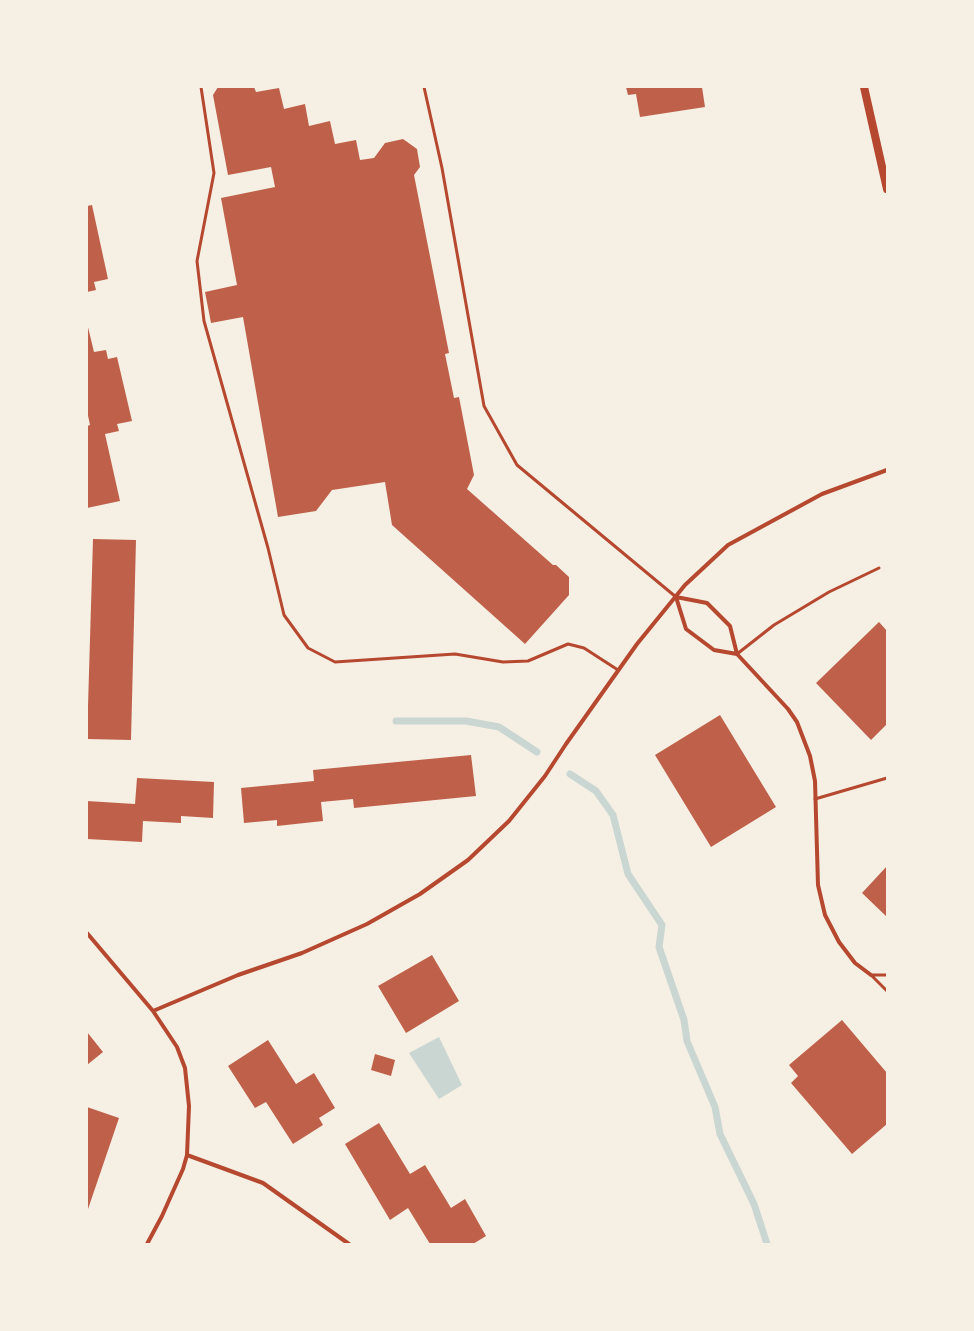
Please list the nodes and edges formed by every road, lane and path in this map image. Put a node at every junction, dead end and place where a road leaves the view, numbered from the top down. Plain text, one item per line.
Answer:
1 (201, 87) edge
2 (424, 87) edge
3 (864, 87) edge
4 (887, 189) edge
5 (887, 470) edge
6 (879, 568) dead end
7 (676, 597) junction
8 (737, 654) junction
9 (618, 670) junction
10 (887, 778) edge
11 (815, 800) junction
12 (87, 933) edge
13 (871, 975) junction
14 (887, 975) edge
15 (887, 991) edge
16 (153, 1011) junction
17 (187, 1155) junction
18 (147, 1244) edge
19 (350, 1244) edge

1 - 9 lane
2 - 7 lane
3 - 4 main road
5 - 7 street
6 - 8 lane
7 - 8 street
7 - 8 street
7 - 9 street
8 - 11 street
9 - 16 street
10 - 11 lane
11 - 13 street
12 - 16 street
13 - 14 lane
13 - 15 lane
16 - 17 street
17 - 18 street
17 - 19 street

